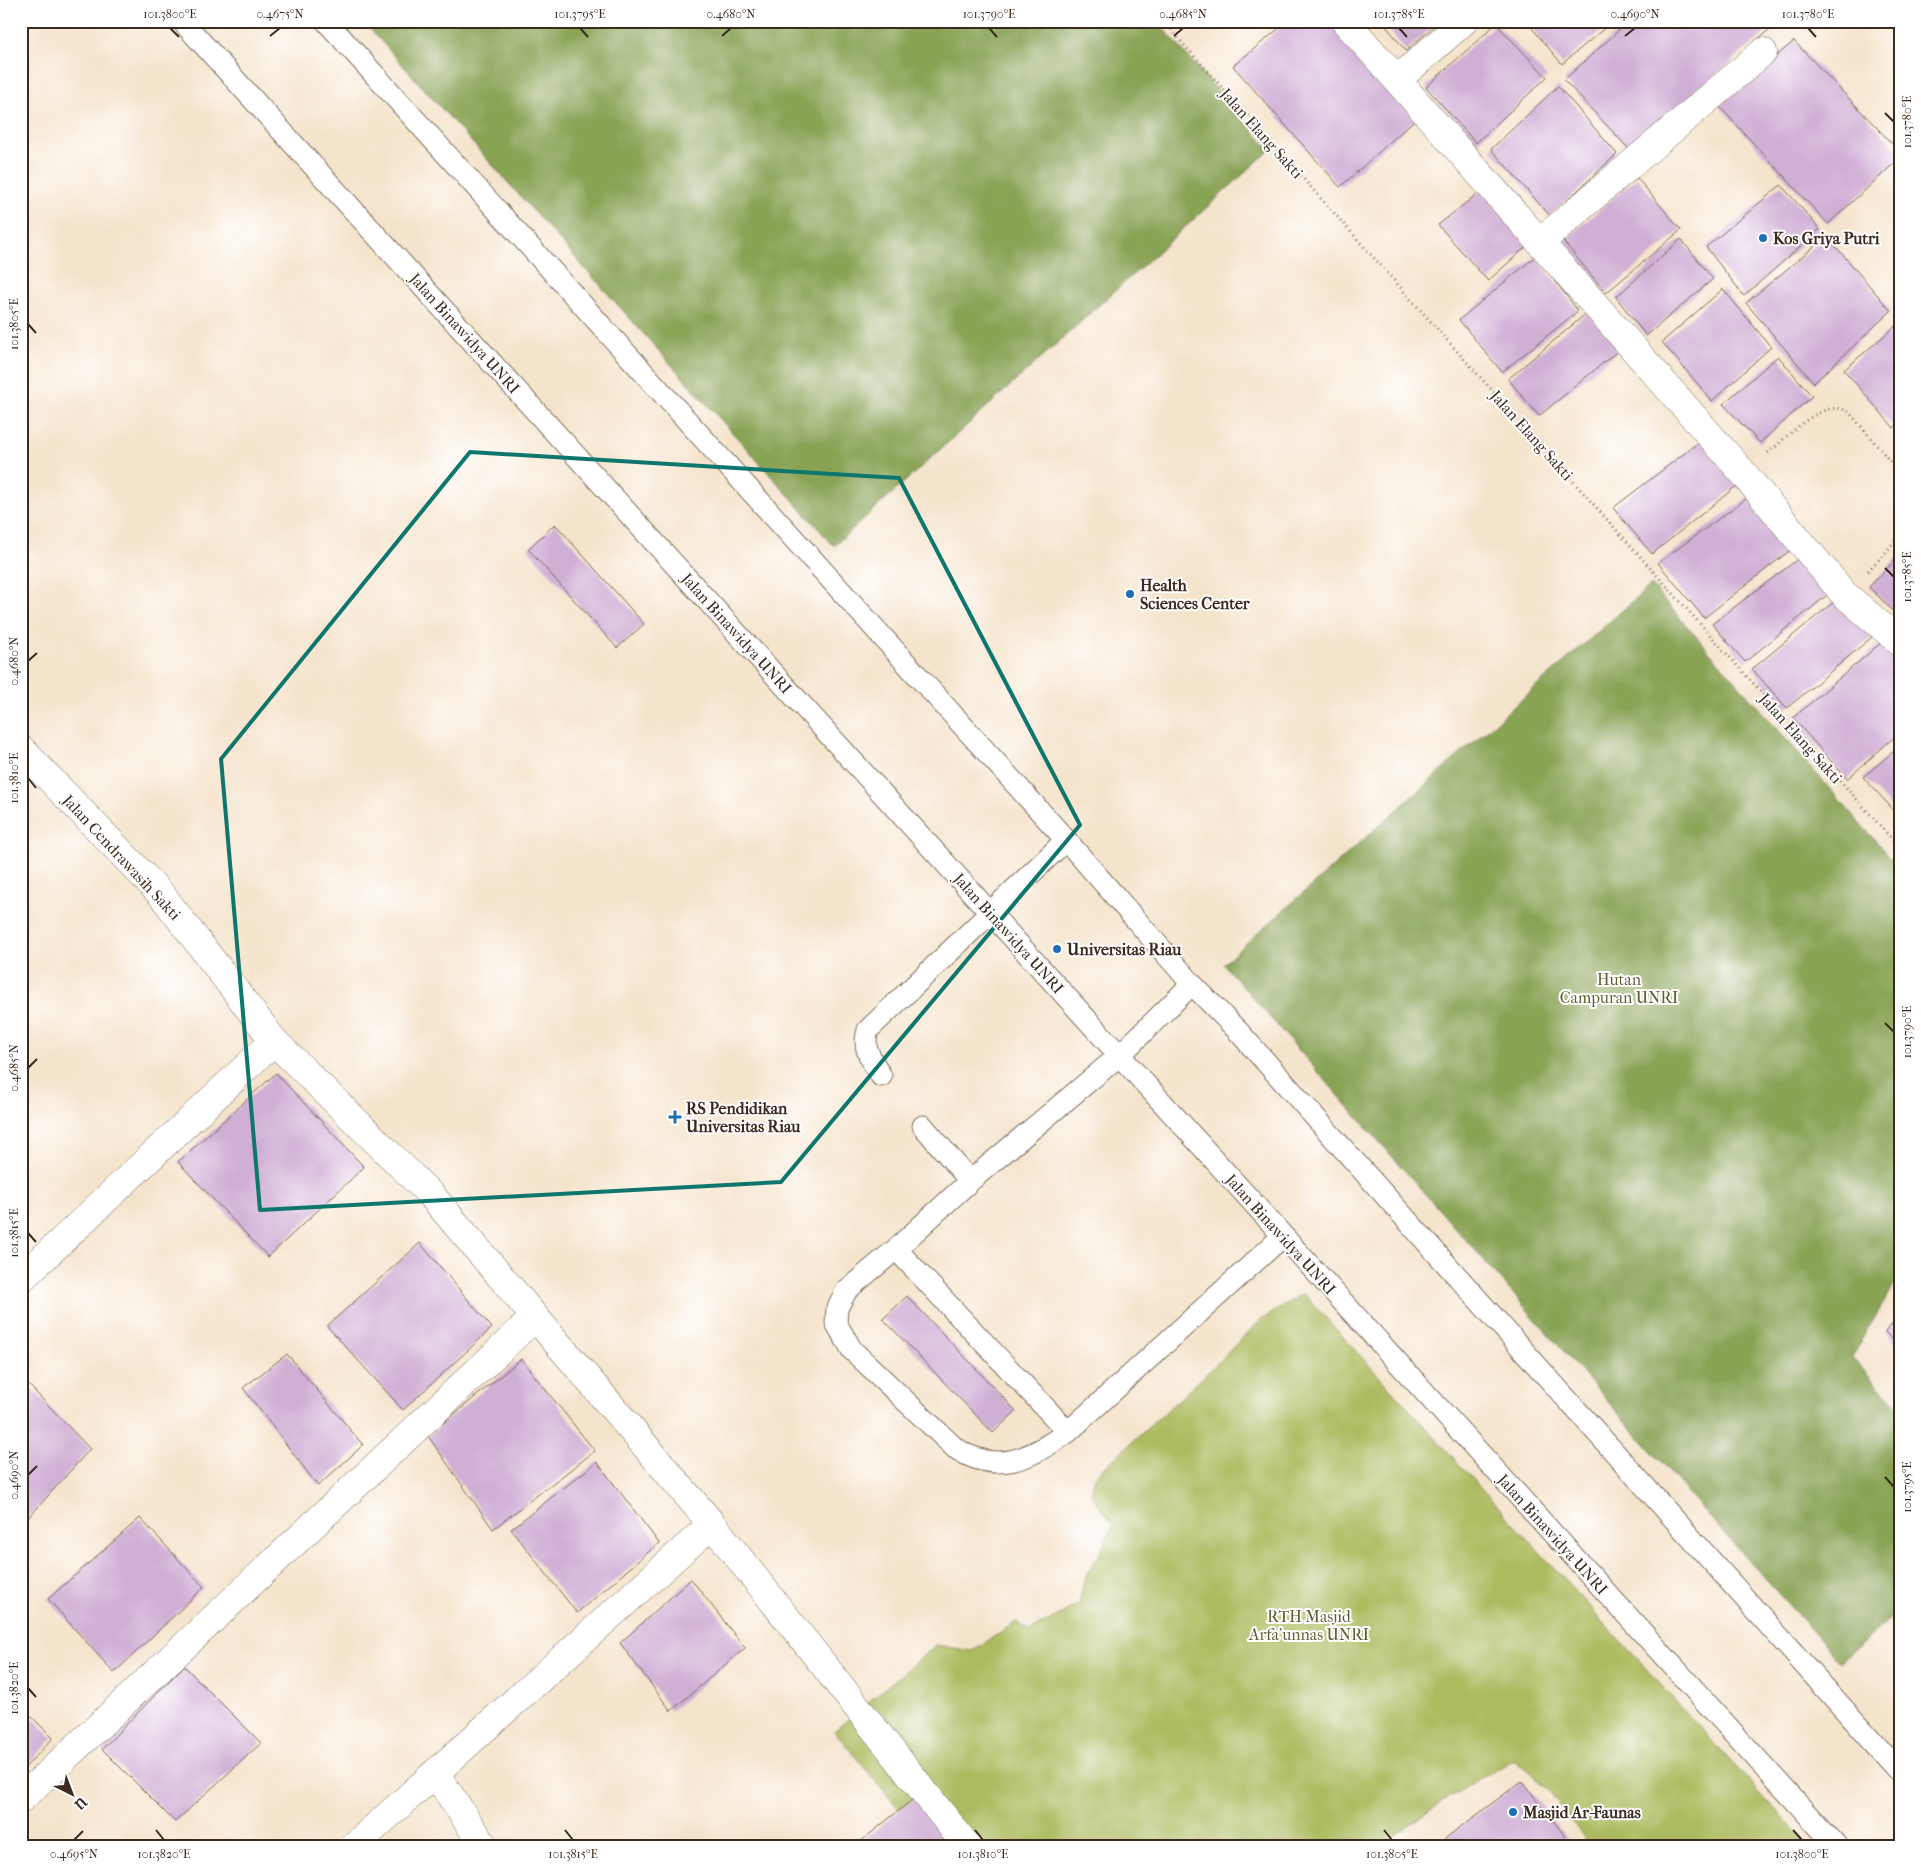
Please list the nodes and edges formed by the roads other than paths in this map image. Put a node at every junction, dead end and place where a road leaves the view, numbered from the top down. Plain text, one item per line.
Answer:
1 (182, 21) edge
2 (326, 21) edge
3 (1345, 21) edge
4 (1464, 21) edge
5 (1763, 52) dead end
6 (1397, 80) junction
7 (1540, 242) junction
8 (1900, 642) edge
9 (21, 749) edge
10 (1066, 840) junction
11 (990, 913) junction
12 (1192, 984) junction
13 (274, 1041) junction
14 (1120, 1055) junction
15 (881, 1076) dead end
16 (923, 1126) dead end
17 (970, 1180) junction
18 (1283, 1236) junction
19 (896, 1249) junction
20 (21, 1279) edge
21 (535, 1317) junction
22 (1068, 1432) junction
23 (712, 1524) junction
24 (1900, 1772) edge
25 (434, 1774) junction
26 (21, 1799) edge
27 (354, 1846) edge
28 (484, 1846) edge
29 (967, 1846) edge
30 (1836, 1846) edge

1 - 11 lane, Jalan Binawidya UNRI
2 - 10 lane
3 - 6 street
4 - 6 street
5 - 7 street
6 - 7 street
7 - 8 street
9 - 13 street, Jalan Cendrawasih Sakti
10 - 11 lane
10 - 12 lane
11 - 14 lane, Jalan Binawidya UNRI
11 - 15 lane
12 - 14 lane
12 - 24 lane
13 - 20 street
13 - 21 street, Jalan Cendrawasih Sakti
14 - 17 lane
14 - 18 lane, Jalan Binawidya UNRI
16 - 17 lane
17 - 19 lane
18 - 22 lane
18 - 30 lane, Jalan Binawidya UNRI
19 - 22 lane
19 - 22 lane
21 - 23 street, Jalan Cendrawasih Sakti
21 - 26 street
23 - 25 street
23 - 29 street, Jalan Cendrawasih Sakti
25 - 27 street
25 - 28 street

